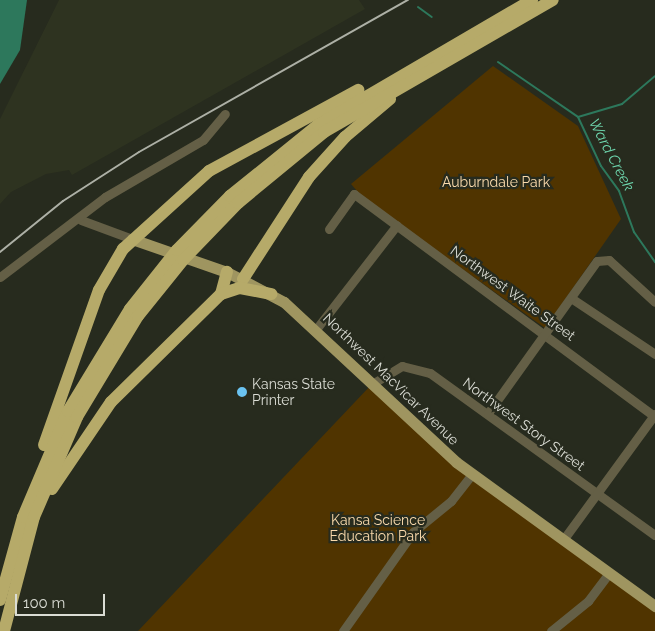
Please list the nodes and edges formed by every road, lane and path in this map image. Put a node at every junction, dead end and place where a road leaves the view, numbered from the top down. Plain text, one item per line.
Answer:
1 (532, 0) edge
2 (553, 0) edge
3 (461, 40) junction
4 (442, 62) junction
5 (225, 114) dead end
6 (81, 220) junction
7 (397, 225) junction
8 (329, 229) dead end
9 (202, 231) junction
10 (132, 238) junction
11 (227, 272) junction
12 (0, 278) edge
13 (242, 279) junction
14 (221, 294) junction
15 (271, 294) junction
16 (571, 298) junction
17 (655, 302) edge
18 (317, 328) junction
19 (546, 334) junction
20 (655, 354) edge
21 (372, 384) junction
22 (488, 413) junction
23 (654, 415) edge
24 (472, 474) junction
25 (597, 494) junction
26 (23, 517) junction
27 (655, 535) edge
28 (564, 540) junction
29 (19, 567) junction
30 (609, 573) junction
31 (0, 600) edge
32 (655, 606) edge
33 (4, 631) edge
34 (343, 631) edge
35 (551, 631) edge

1 - 3 highway
2 - 4 highway
3 - 9 highway
3 - 10 highway
4 - 9 highway
4 - 13 highway
5 - 6 street
6 - 10 street, Northwest MacVicar Avenue
6 - 12 street
7 - 8 street, Northwest Waite Street
7 - 18 street
7 - 19 street, Northwest Waite Street
9 - 26 highway
9 - 29 highway
10 - 11 main road, Northwest MacVicar Avenue
10 - 26 highway
11 - 13 main road, Northwest MacVicar Avenue
11 - 14 highway
13 - 15 main road, Northwest MacVicar Avenue
14 - 15 highway
14 - 29 highway
15 - 18 main road, Northwest MacVicar Avenue
16 - 17 street
16 - 19 street
16 - 20 street
18 - 21 main road, Northwest MacVicar Avenue
19 - 22 street
19 - 23 street, Northwest Waite Street
21 - 22 street, Northwest Story Street
21 - 24 main road, Northwest MacVicar Avenue
22 - 25 street, Northwest Story Street
23 - 25 street
24 - 28 main road, Northwest MacVicar Avenue
24 - 34 street
25 - 27 street, Northwest Story Street
25 - 28 street
26 - 31 highway
28 - 30 main road, Northwest MacVicar Avenue
29 - 33 highway
30 - 32 main road, Northwest MacVicar Avenue
30 - 35 street

